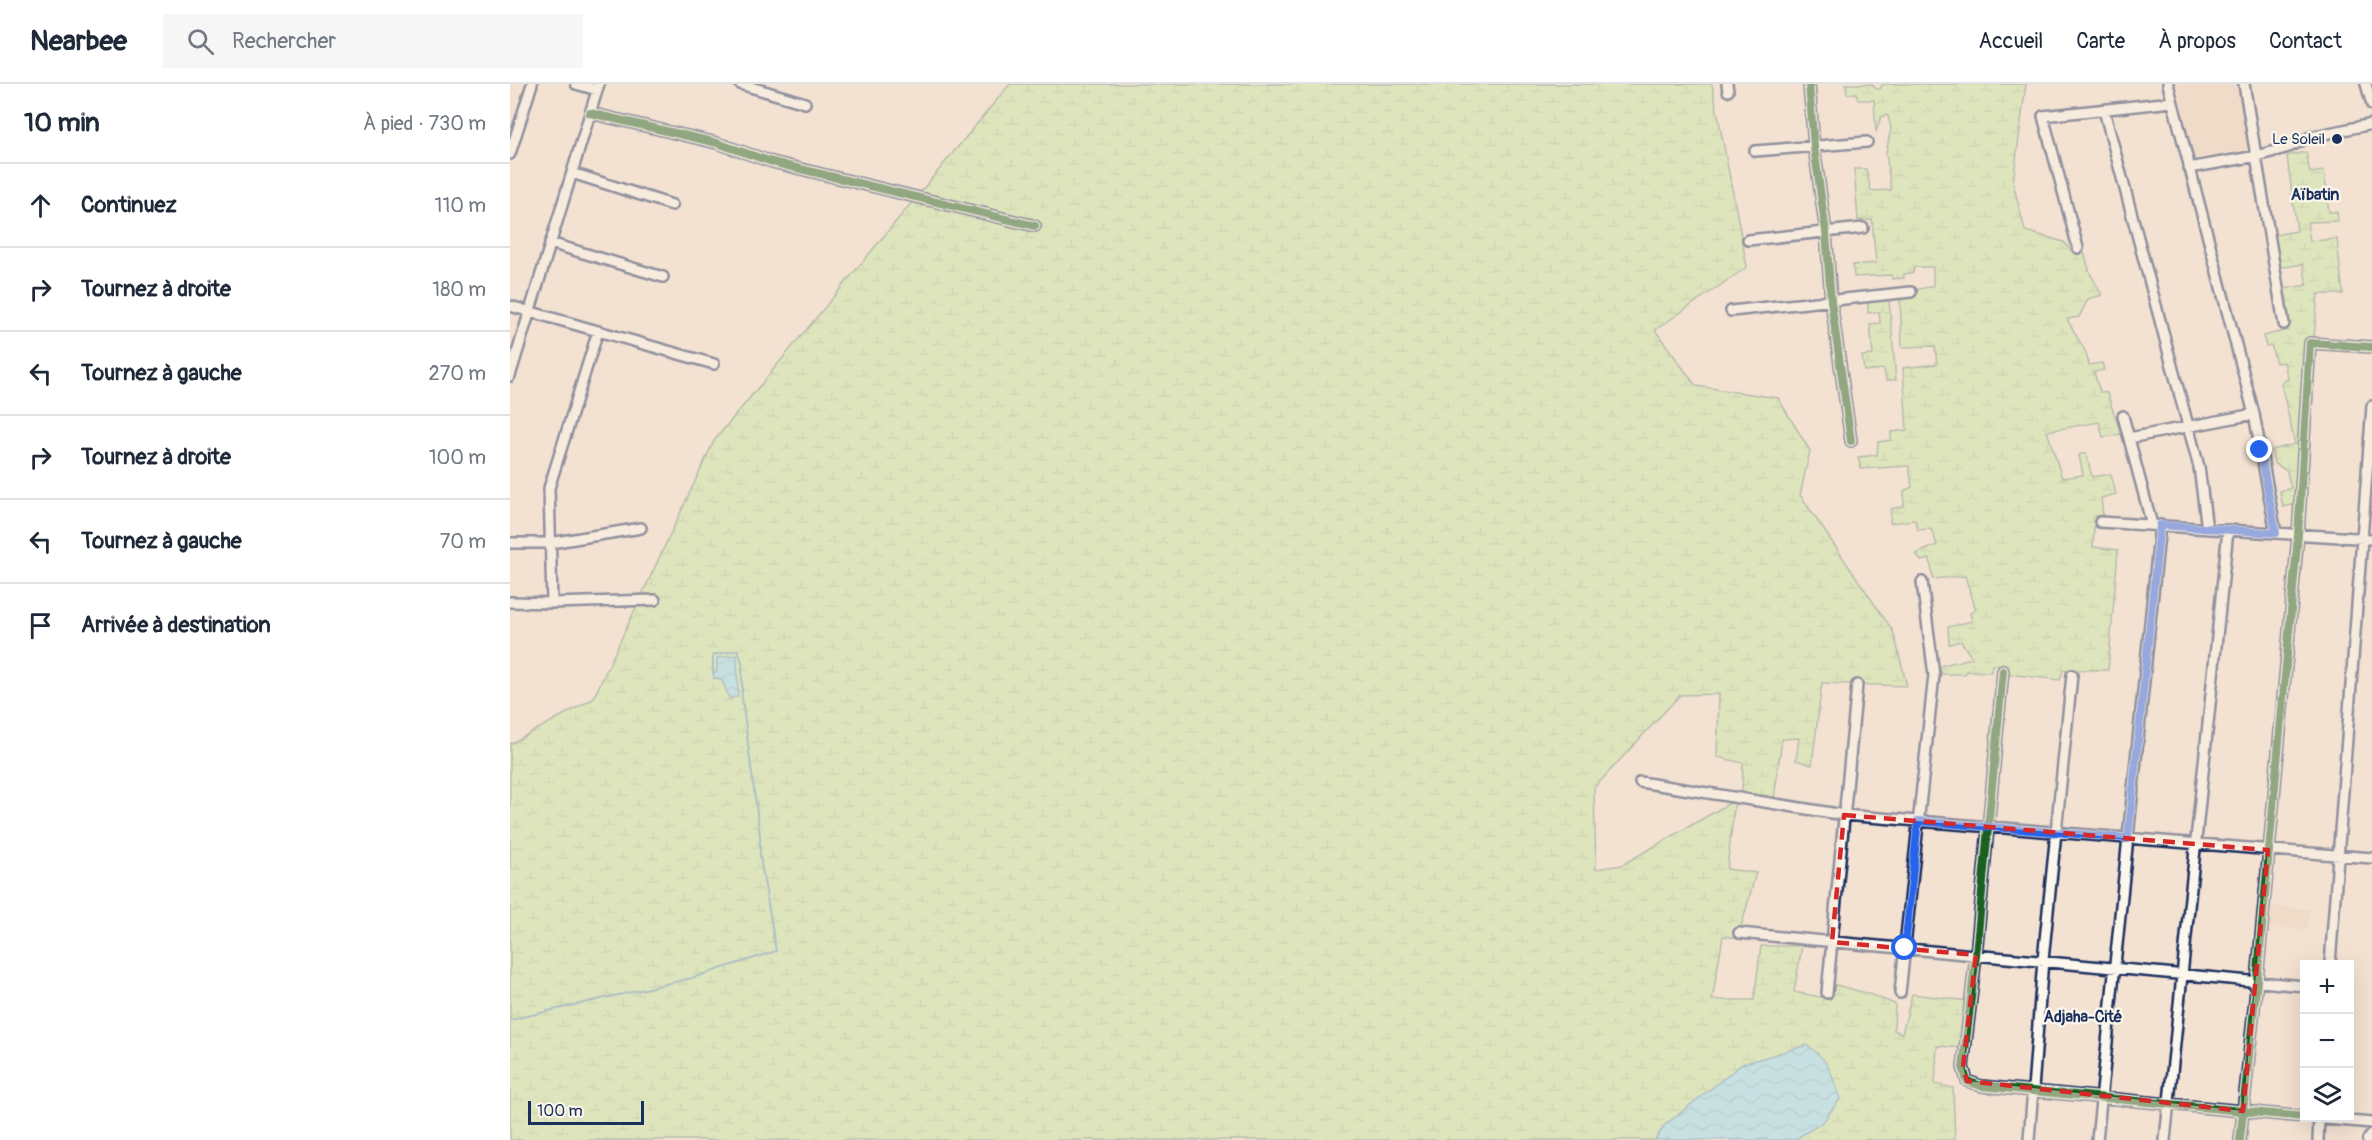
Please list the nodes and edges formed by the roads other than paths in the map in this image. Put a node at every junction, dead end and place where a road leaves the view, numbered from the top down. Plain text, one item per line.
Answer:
1 (532, 84) edge
2 (576, 84) edge
3 (740, 84) edge
4 (1809, 84) edge
5 (2168, 84) edge
6 (2244, 84) edge
7 (2366, 84) edge
8 (598, 87) edge
9 (2172, 102) junction
10 (805, 103) dead end
11 (2372, 105) edge
12 (2104, 110) junction
13 (590, 113) junction
14 (2372, 123) edge
15 (1867, 142) dead end
16 (1814, 147) junction
17 (1755, 151) dead end
18 (510, 154) edge
19 (2257, 156) junction
20 (2189, 168) junction
21 (572, 173) junction
22 (672, 205) dead end
23 (1035, 225) dead end
24 (1863, 228) dead end
25 (1826, 232) junction
26 (1748, 240) dead end
27 (550, 243) junction
28 (2078, 248) dead end
29 (663, 277) dead end
30 (1911, 292) dead end
31 (1831, 301) junction
32 (510, 306) edge
33 (1731, 311) dead end
34 (530, 312) junction
35 (2284, 324) dead end
36 (598, 332) junction
37 (2372, 346) edge
38 (714, 364) dead end
39 (510, 376) edge
40 (2372, 406) edge
41 (2254, 414) junction
42 (2123, 416) dead end
43 (2188, 426) junction
44 (2129, 438) junction
45 (1851, 441) dead end
46 (2100, 522) dead end
47 (2156, 525) junction
48 (641, 528) dead end
49 (2206, 529) junction
50 (2228, 530) junction
51 (2276, 533) junction
52 (2298, 534) junction
53 (2367, 539) edge
54 (510, 543) edge
55 (550, 543) junction
56 (1922, 582) dead end
57 (656, 600) dead end
58 (510, 602) edge
59 (552, 603) junction
60 (2003, 671) dead end
61 (2072, 675) dead end
62 (1857, 685) dead end
63 (1640, 782) dead end
64 (1844, 815) junction
65 (1918, 821) junction
66 (1989, 827) junction
67 (2055, 832) junction
68 (2128, 838) junction
69 (2197, 844) junction
70 (2268, 849) junction
71 (2339, 855) junction
72 (2372, 858) edge
73 (1739, 933) dead end
74 (1832, 942) junction
75 (1905, 948) junction
76 (1976, 955) junction
77 (2043, 960) junction
78 (2330, 960) edge
79 (2115, 968) junction
80 (2181, 974) junction
81 (2257, 981) junction
82 (2300, 986) edge
83 (1827, 993) dead end
84 (1900, 993) dead end
85 (2033, 1091) junction
86 (2102, 1098) junction
87 (2168, 1104) junction
88 (2243, 1111) junction
89 (2300, 1117) edge
90 (2354, 1121) edge
91 (2319, 1122) edge
92 (2372, 1123) edge
93 (2372, 1135) edge
94 (2029, 1140) edge
95 (2097, 1140) edge
96 (2165, 1140) edge
97 (2240, 1140) edge
98 (2318, 1140) edge
99 (2369, 1140) edge

1 - 18 street
2 - 8 street
3 - 10 street
4 - 16 street
5 - 9 street
6 - 19 street
7 - 11 street
8 - 13 street
9 - 12 street
9 - 20 street
12 - 28 street
12 - 43 street
13 - 21 street
13 - 23 street
14 - 19 street
15 - 16 street
16 - 17 street
16 - 25 street
19 - 20 street
19 - 35 street
20 - 41 street
21 - 22 street
21 - 27 street
24 - 25 street
25 - 26 street
25 - 31 street
27 - 29 street
27 - 34 street
30 - 31 street
31 - 33 street
31 - 45 street
32 - 34 street
34 - 36 street
34 - 39 street
36 - 38 street
36 - 55 street
37 - 52 street
40 - 53 street
41 - 43 street
41 - 51 street
42 - 44 street
43 - 44 street
43 - 49 street
44 - 47 street
46 - 47 street
47 - 49 street
47 - 68 street
48 - 55 street
49 - 50 street
50 - 51 street
50 - 69 street
51 - 52 street
52 - 53 street
52 - 70 street
53 - 71 street
54 - 55 street
55 - 59 street
56 - 65 street
57 - 59 street
58 - 59 street
60 - 66 street
61 - 67 street
62 - 64 street
63 - 64 street
64 - 65 street
64 - 74 street
65 - 66 street
65 - 75 street
66 - 67 street
66 - 76 street
67 - 68 street
67 - 77 street
68 - 69 street
68 - 79 street
69 - 70 street
69 - 80 street
70 - 71 street
70 - 81 street
71 - 72 street
71 - 78 street
73 - 74 street
74 - 75 street
74 - 83 street
75 - 76 street
75 - 84 street
76 - 77 street
76 - 85 street
77 - 79 street
77 - 85 street
79 - 80 street
79 - 86 street
80 - 81 street
80 - 87 street
81 - 82 street
81 - 88 street
85 - 86 street
85 - 94 street
86 - 87 street
86 - 95 street
87 - 88 street
87 - 96 street
88 - 89 street
88 - 97 street
90 - 92 street
91 - 98 street
93 - 99 main road

